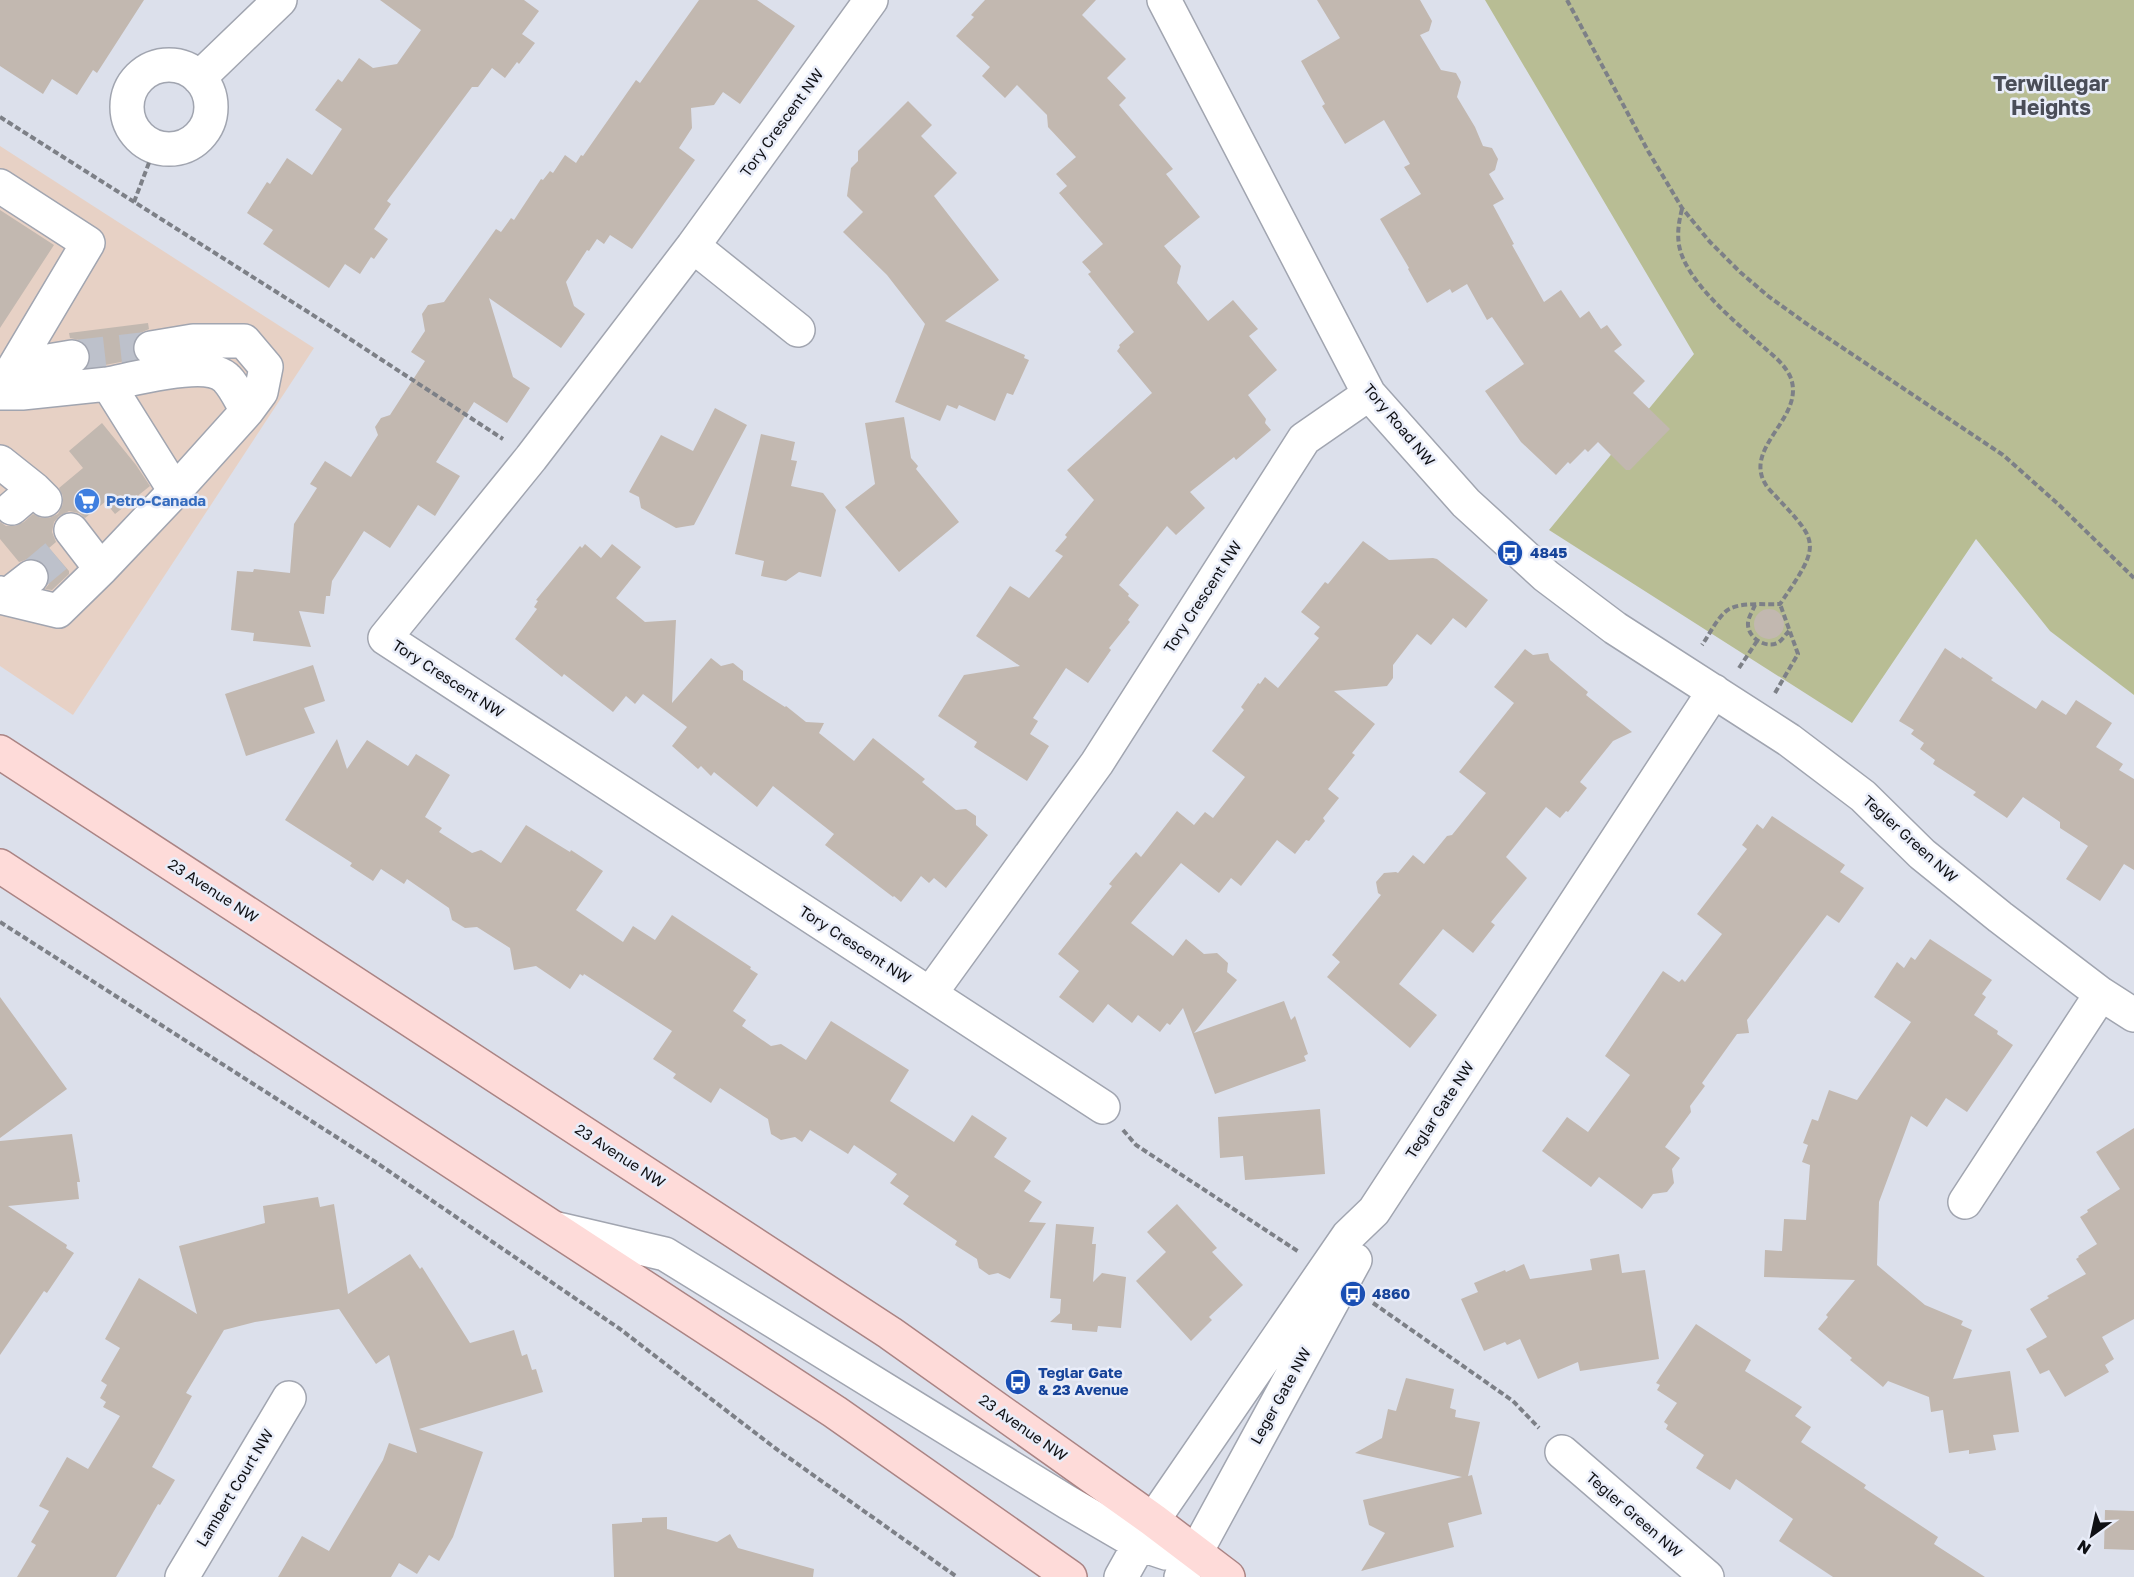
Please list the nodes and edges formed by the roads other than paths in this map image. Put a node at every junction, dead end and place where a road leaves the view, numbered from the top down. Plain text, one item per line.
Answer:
1 (280, 0) edge
2 (871, 0) edge
3 (1164, 0) edge
4 (200, 78) junction
5 (0, 186) edge
6 (693, 246) junction
7 (798, 330) dead end
8 (152, 348) tunnel mouth
9 (72, 357) tunnel mouth
10 (108, 384) junction
11 (7, 392) edge
12 (1369, 394) junction
13 (247, 411) junction
14 (0, 462) edge
15 (175, 492) junction
16 (31, 499) dead end
17 (68, 541) dead end
18 (101, 569) junction
19 (31, 577) tunnel mouth
20 (2, 595) edge
21 (1714, 691) junction
22 (0, 752) edge
23 (0, 866) edge
24 (930, 994) junction
25 (2101, 994) junction
26 (2134, 1015) edge
27 (1103, 1107) road end
28 (1965, 1202) dead end
29 (1374, 1211) junction
30 (558, 1229) junction
31 (289, 1398) dead end
32 (1562, 1452) road end
33 (1146, 1532) junction
34 (1189, 1565) edge
35 (182, 1577) edge
36 (1071, 1577) edge
37 (1121, 1577) edge
38 (1228, 1577) edge
39 (1707, 1577) edge

1 - 4 street
2 - 6 street, Tory Crescent NW
3 - 12 street, Tory Road NW
4 - 4 street
5 - 11 street
6 - 7 street
6 - 24 street, Tory Crescent NW
8 - 13 street
9 - 11 street
10 - 11 street
10 - 13 street
10 - 15 street
12 - 21 street, Tory Road NW
12 - 24 street, Tory Crescent NW
13 - 15 street
14 - 16 street
15 - 18 street
17 - 18 street
18 - 20 street
19 - 20 street
21 - 25 street, Tegler Green NW
21 - 29 street, Teglar Gate NW
22 - 33 main road, 23 Avenue NW
23 - 30 main road
24 - 27 street, Tory Crescent NW
25 - 26 street, Tegler Green NW
25 - 28 street
29 - 33 street, Teglar Gate NW
29 - 34 street, Leger Gate NW
30 - 33 street
30 - 36 main road
31 - 35 street, Lambert Court NW
32 - 39 street, Tegler Green NW
33 - 34 main road, 23 Avenue NW
33 - 37 street
34 - 38 main road, 23 Avenue NW

